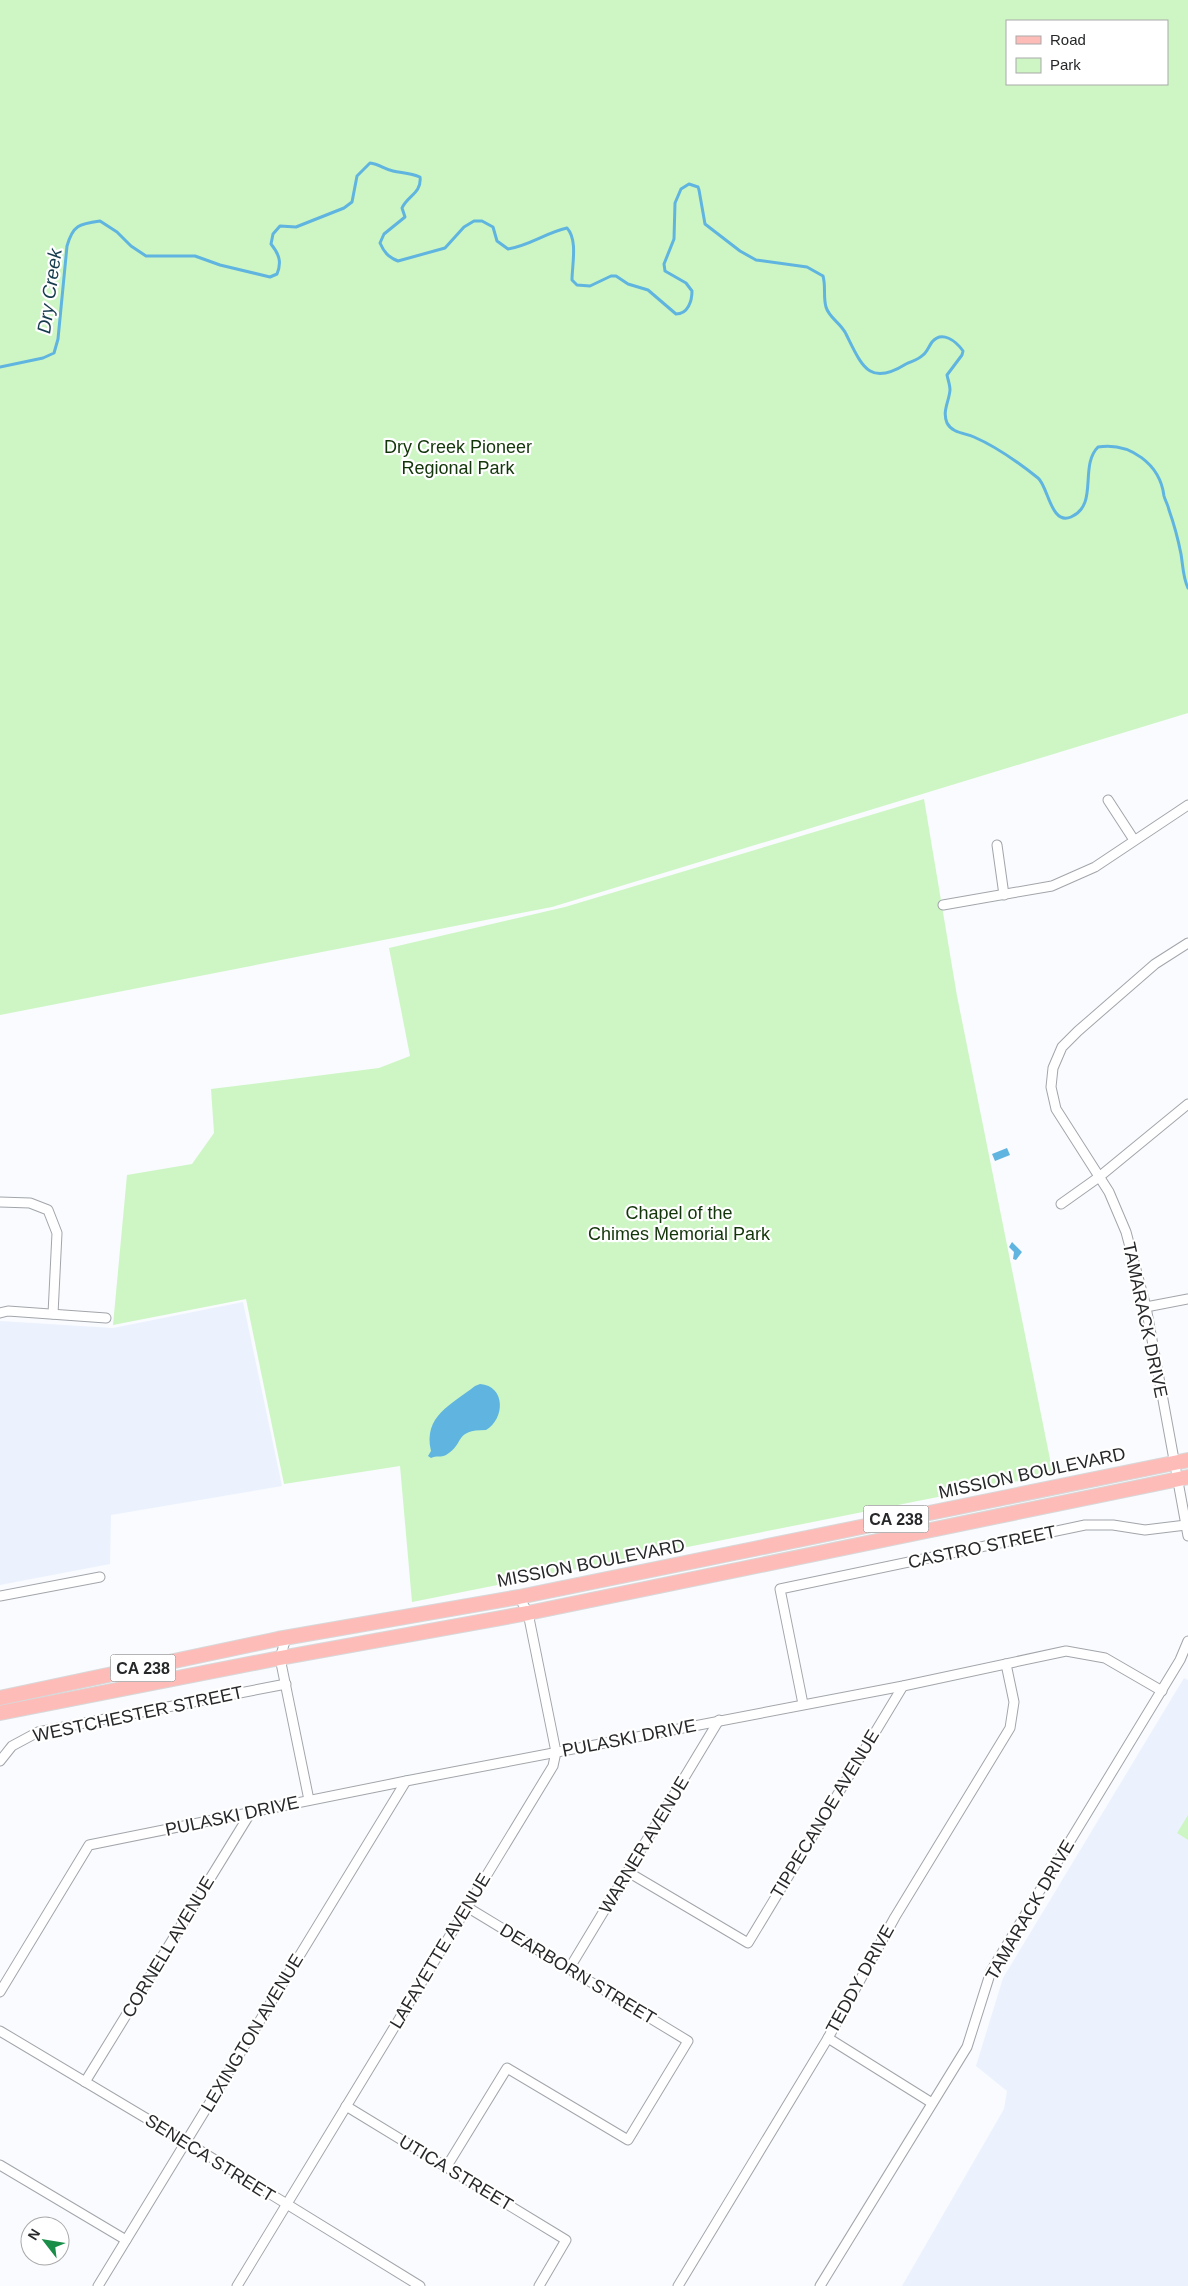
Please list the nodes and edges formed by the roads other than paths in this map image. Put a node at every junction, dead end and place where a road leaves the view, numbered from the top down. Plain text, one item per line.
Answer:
1 (1108, 800) dead end
2 (1188, 805) edge
3 (1134, 840) junction
4 (997, 845) dead end
5 (1004, 895) junction
6 (943, 905) dead end
7 (1188, 943) edge
8 (1188, 1104) edge
9 (1099, 1177) junction
10 (0, 1202) edge
11 (1061, 1204) dead end
12 (1188, 1298) edge
13 (1146, 1307) junction
14 (0, 1313) edge
15 (53, 1314) junction
16 (106, 1318) dead end
17 (1188, 1460) edge
18 (1174, 1463) junction
19 (1182, 1478) edge
20 (1186, 1525) junction
21 (1188, 1536) edge
22 (100, 1577) dead end
23 (0, 1596) edge
24 (519, 1597) junction
25 (528, 1613) junction
26 (286, 1638) junction
27 (1188, 1641) edge
28 (280, 1658) junction
29 (1006, 1664) junction
30 (286, 1684) junction
31 (903, 1686) junction
32 (1162, 1690) junction
33 (0, 1698) edge
34 (803, 1704) junction
35 (0, 1713) edge
36 (719, 1720) junction
37 (556, 1752) junction
38 (0, 1761) edge
39 (406, 1781) junction
40 (310, 1800) junction
41 (251, 1812) junction
42 (628, 1872) junction
43 (467, 1907) junction
44 (569, 1969) junction
45 (0, 1992) edge
46 (0, 2031) edge
47 (828, 2038) junction
48 (85, 2082) junction
49 (932, 2103) junction
50 (346, 2106) junction
51 (186, 2142) junction
52 (0, 2165) edge
53 (446, 2166) junction
54 (286, 2205) junction
55 (126, 2240) junction
56 (98, 2286) edge
57 (236, 2286) edge
58 (420, 2286) edge
59 (539, 2286) edge
60 (678, 2286) edge
61 (820, 2286) edge

1 - 3 street
2 - 3 street
3 - 5 street
4 - 5 street
5 - 6 street
7 - 9 street, TAMARACK DRIVE
8 - 9 street
9 - 11 street
9 - 13 street, TAMARACK DRIVE
10 - 15 street
12 - 13 street
13 - 18 street, TAMARACK DRIVE
14 - 15 street
15 - 16 street
17 - 18 main road, MISSION BOULEVARD / CA 238
18 - 19 street, TAMARACK DRIVE
18 - 24 main road, MISSION BOULEVARD / CA 238
19 - 20 street, TAMARACK DRIVE
19 - 25 main road, MISSION BOULEVARD / CA 238
20 - 21 street, TAMARACK DRIVE
20 - 34 street, CASTRO STREET
22 - 23 street
24 - 25 street
24 - 26 main road, MISSION BOULEVARD / CA 238
25 - 28 main road, MISSION BOULEVARD / CA 238
25 - 37 street
26 - 28 street
26 - 33 main road, MISSION BOULEVARD / CA 238
27 - 32 street, TAMARACK DRIVE
28 - 30 street
28 - 35 main road, MISSION BOULEVARD / CA 238
29 - 31 street, PULASKI DRIVE
29 - 32 street, PULASKI DRIVE
29 - 47 street, TEDDY DRIVE
30 - 38 street, WESTCHESTER STREET
30 - 40 street
31 - 34 street, PULASKI DRIVE
31 - 42 street, TIPPECANOE AVENUE
32 - 49 street, TAMARACK DRIVE
34 - 36 street, PULASKI DRIVE
36 - 37 street, PULASKI DRIVE
36 - 42 street, WARNER AVENUE
37 - 39 street, PULASKI DRIVE
37 - 43 street, LAFAYETTE AVENUE
39 - 40 street, PULASKI DRIVE
39 - 51 street, LEXINGTON AVENUE
40 - 41 street, PULASKI DRIVE
41 - 45 street, PULASKI DRIVE
41 - 48 street, CORNELL AVENUE
42 - 44 street, WARNER AVENUE
43 - 44 street, DEARBORN STREET
43 - 50 street, LAFAYETTE AVENUE
44 - 53 street, DEARBORN STREET
46 - 48 street, SENECA STREET
47 - 49 street
47 - 60 street, TEDDY DRIVE
48 - 51 street, SENECA STREET
49 - 61 street, TAMARACK DRIVE
50 - 53 street, UTICA STREET
50 - 54 street, LAFAYETTE AVENUE
51 - 54 street, SENECA STREET
51 - 55 street, LEXINGTON AVENUE
52 - 55 street
53 - 59 street, UTICA STREET
54 - 57 street, LAFAYETTE AVENUE
54 - 58 street, SENECA STREET
55 - 56 street, LEXINGTON AVENUE

